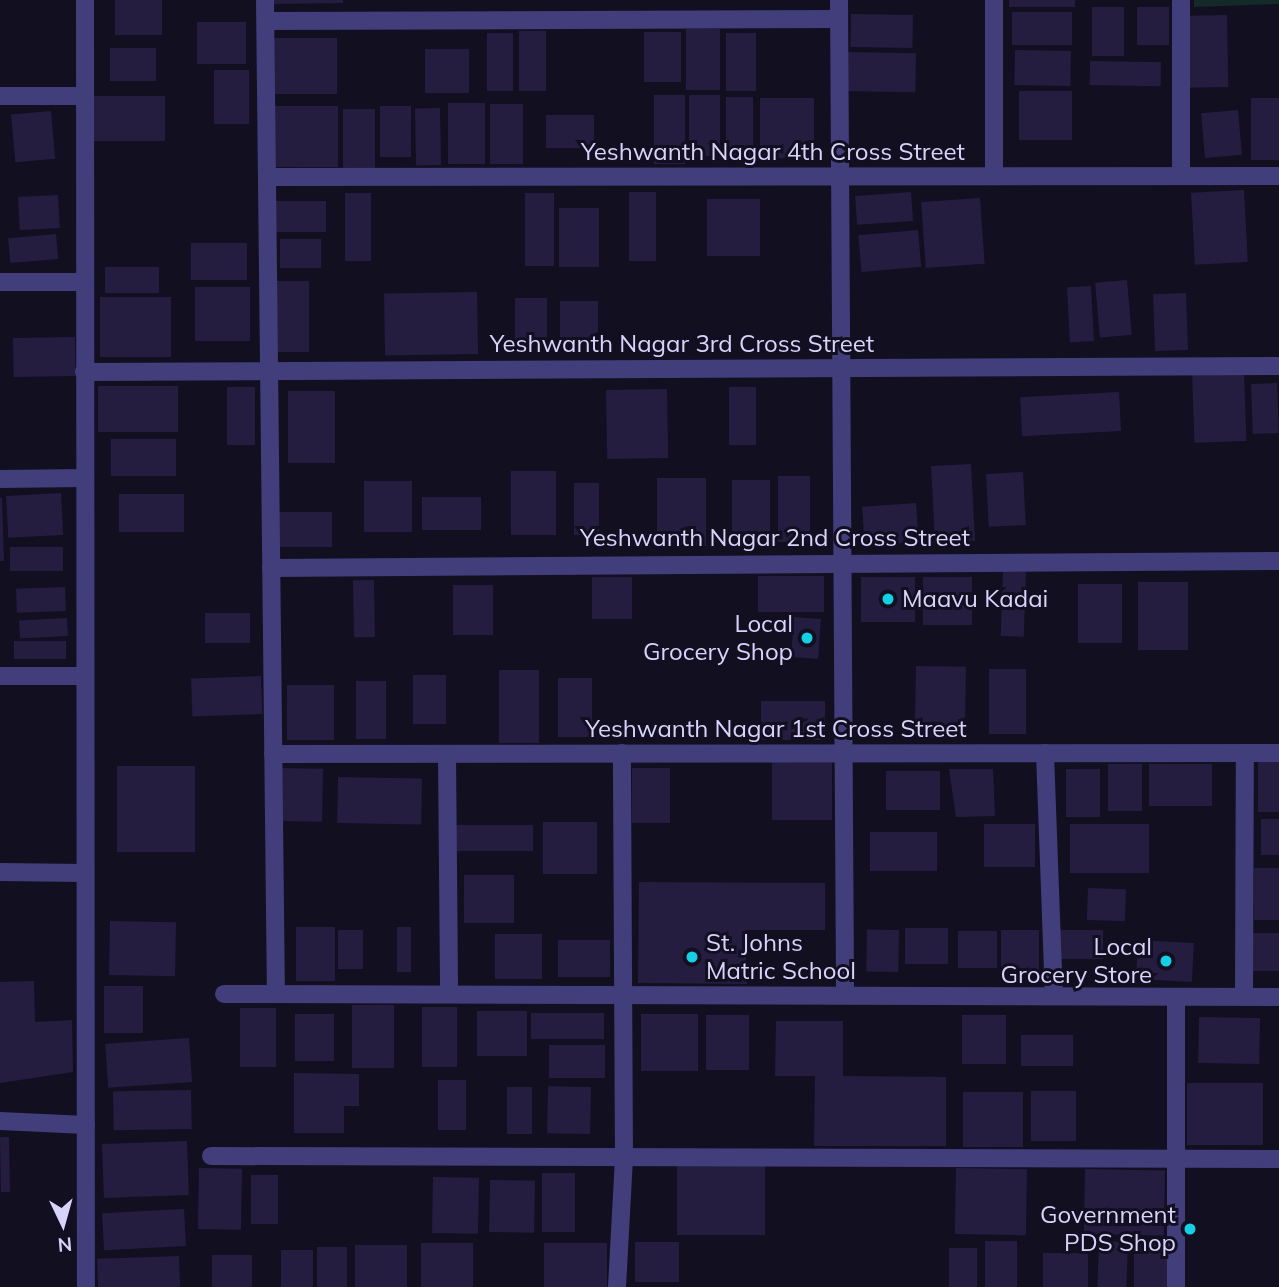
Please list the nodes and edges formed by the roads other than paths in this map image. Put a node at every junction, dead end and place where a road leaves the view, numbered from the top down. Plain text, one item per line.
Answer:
1 (85, 0) edge
2 (265, 0) edge
3 (839, 0) edge
4 (994, 0) edge
5 (1181, 0) edge
6 (839, 19) junction
7 (266, 21) junction
8 (0, 96) edge
9 (85, 96) junction
10 (840, 176) junction
11 (994, 176) junction
12 (1181, 176) junction
13 (1279, 176) edge
14 (267, 177) junction
15 (0, 282) edge
16 (85, 282) junction
17 (1279, 366) edge
18 (841, 368) junction
19 (269, 371) junction
20 (84, 372) junction
21 (84, 478) junction
22 (0, 479) edge
23 (1279, 561) edge
24 (842, 562) junction
25 (271, 568) junction
26 (0, 676) edge
27 (83, 676) junction
28 (622, 753) junction
29 (843, 753) junction
30 (1245, 753) junction
31 (1279, 753) edge
32 (273, 754) junction
33 (447, 754) junction
34 (1045, 754) junction
35 (0, 872) edge
36 (83, 873) junction
37 (224, 994) dead end
38 (276, 994) junction
39 (449, 994) junction
40 (624, 995) junction
41 (845, 995) junction
42 (1054, 996) junction
43 (1176, 997) junction
44 (1244, 997) junction
45 (1279, 997) edge
46 (0, 1121) edge
47 (86, 1125) junction
48 (211, 1156) dead end
49 (624, 1157) junction
50 (1176, 1159) junction
51 (1279, 1159) edge
52 (86, 1287) edge
53 (617, 1287) edge
54 (1176, 1287) edge

1 - 9 street
2 - 7 street
3 - 6 street
4 - 11 street
5 - 12 street
6 - 7 street
6 - 10 street
7 - 14 street
8 - 9 street
9 - 16 street
10 - 11 street, Yeshwanth Nagar 4th Cross Street
10 - 14 street, Yeshwanth Nagar 4th Cross Street
10 - 18 street
11 - 12 street, Yeshwanth Nagar 4th Cross Street
12 - 13 street, Yeshwanth Nagar 4th Cross Street
14 - 19 street
15 - 16 street
16 - 20 street
17 - 18 street, Yeshwanth Nagar 3rd Cross Street
18 - 19 street, Yeshwanth Nagar 3rd Cross Street
18 - 24 street
19 - 20 street, Yeshwanth Nagar 3rd Cross Street
19 - 25 street
20 - 21 street
21 - 22 street
21 - 27 street
23 - 24 street, Yeshwanth Nagar 2nd Cross Street
24 - 25 street, Yeshwanth Nagar 2nd Cross Street
24 - 29 street
25 - 32 street
26 - 27 street
27 - 36 street
28 - 29 street, Yeshwanth Nagar 1st Cross Street
28 - 33 street, Yeshwanth Nagar 1st Cross Street
28 - 40 street
29 - 34 street, Yeshwanth Nagar 1st Cross Street
29 - 41 street
30 - 31 street, Yeshwanth Nagar 1st Cross Street
30 - 34 street, Yeshwanth Nagar 1st Cross Street
30 - 44 street
32 - 33 street, Yeshwanth Nagar 1st Cross Street
32 - 38 street
33 - 39 street
34 - 42 street
35 - 36 street
36 - 47 street
37 - 38 street
38 - 39 street
39 - 40 street
40 - 41 street
40 - 49 street
41 - 42 street
42 - 43 street
43 - 44 street
43 - 50 street
44 - 45 street
46 - 47 street
47 - 52 street
48 - 49 street
49 - 50 street
49 - 53 street
50 - 51 street
50 - 54 street

